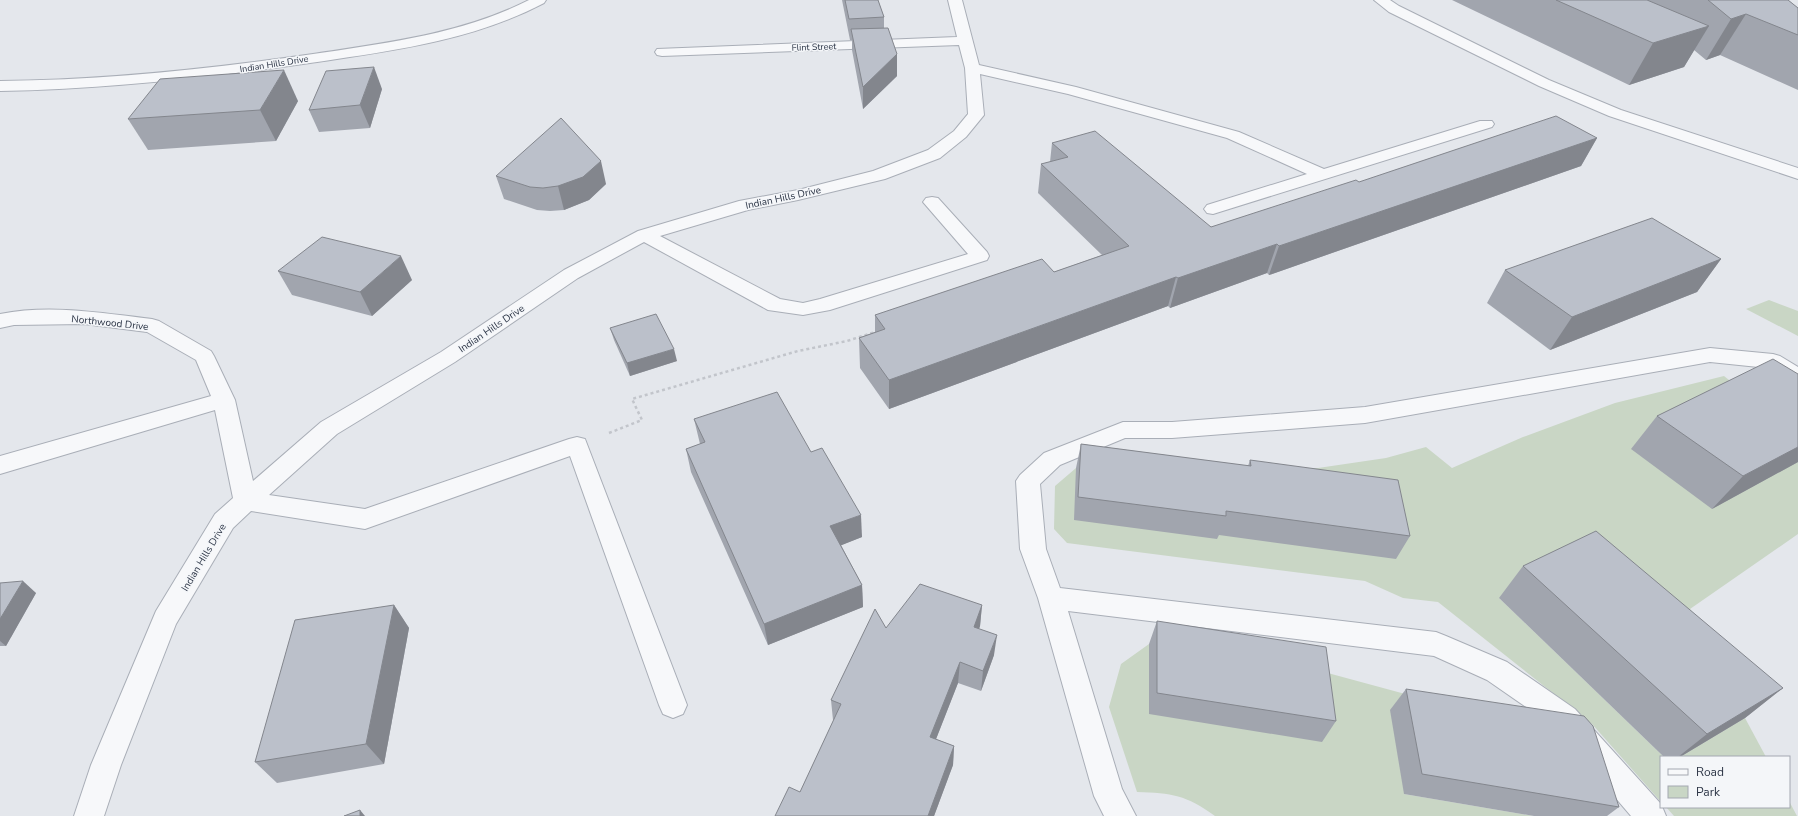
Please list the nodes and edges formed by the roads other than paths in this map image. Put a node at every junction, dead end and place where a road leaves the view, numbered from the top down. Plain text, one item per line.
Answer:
1 (539, 0) edge
2 (955, 0) edge
3 (1381, 0) edge
4 (966, 41) junction
5 (662, 52) dead end
6 (972, 68) junction
7 (0, 86) edge
8 (1486, 124) dead end
9 (1798, 174) edge
10 (1323, 175) junction
11 (932, 202) dead end
12 (1213, 209) dead end
13 (644, 235) junction
14 (0, 321) edge
15 (1798, 377) edge
16 (224, 400) junction
17 (0, 465) edge
18 (246, 501) junction
19 (1051, 598) junction
20 (673, 705) dead end
21 (89, 816) edge
22 (1121, 816) edge
23 (1651, 816) edge

1 - 7 street, Indian Hills Drive
2 - 4 street, Indian Hills Drive
3 - 9 street
4 - 5 street, Flint Street
4 - 6 street, Indian Hills Drive
6 - 10 street
6 - 13 street, Indian Hills Drive
8 - 10 street
10 - 12 street
11 - 13 street
13 - 18 street, Indian Hills Drive
14 - 16 street, Northwood Drive
15 - 19 street
16 - 17 street
16 - 18 street, Northwood Drive
18 - 20 street
18 - 21 street, Indian Hills Drive
19 - 22 street
19 - 23 street

